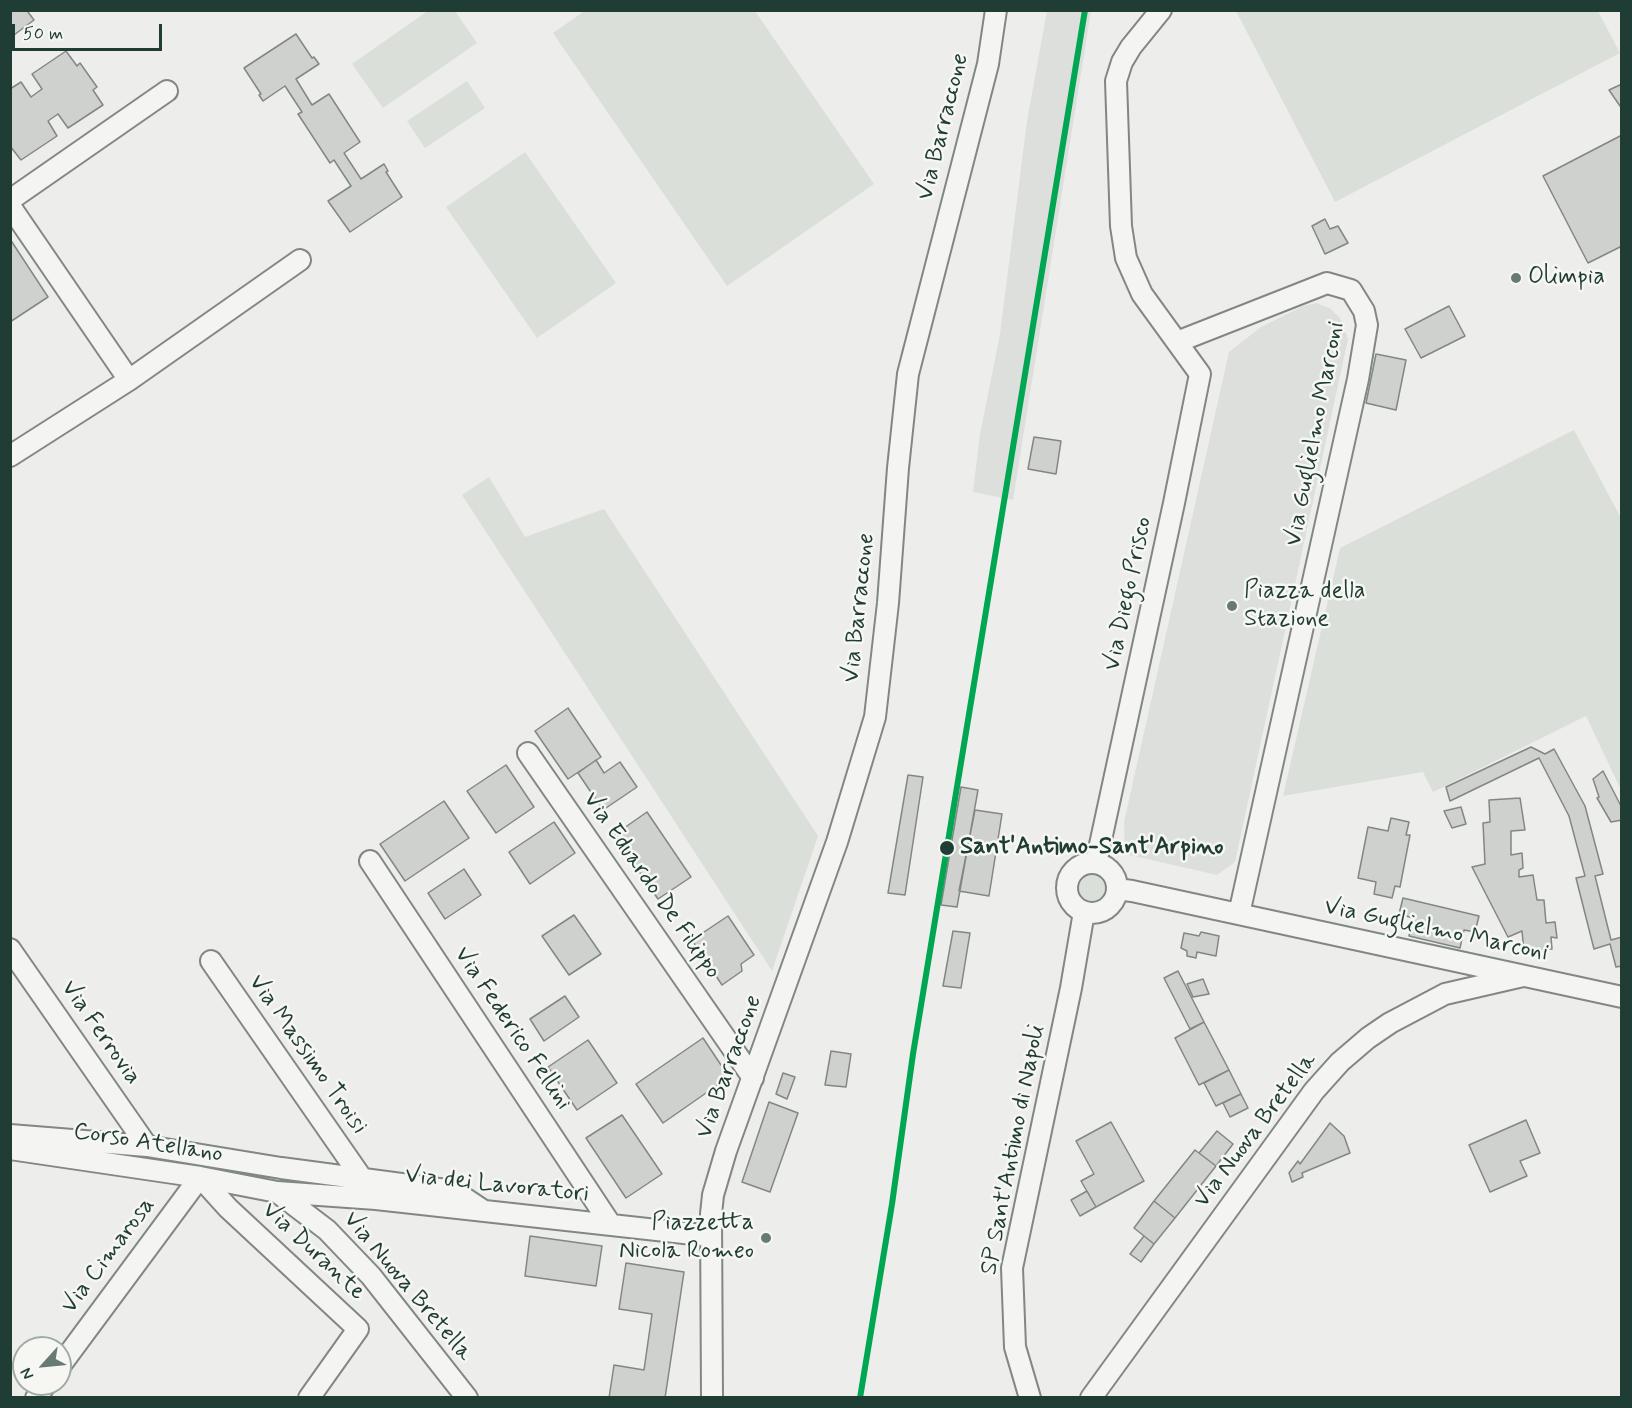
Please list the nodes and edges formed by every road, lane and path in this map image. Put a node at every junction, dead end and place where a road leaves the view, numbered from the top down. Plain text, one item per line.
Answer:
1 (996, 10) edge
2 (1161, 10) edge
3 (167, 91) dead end
4 (10, 200) edge
5 (10, 206) edge
6 (300, 260) dead end
7 (1177, 342) junction
8 (129, 380) junction
9 (10, 456) edge
10 (528, 753) dead end
11 (370, 861) dead end
12 (1096, 863) junction
13 (1117, 890) junction
14 (1084, 912) junction
15 (1239, 915) junction
16 (10, 949) edge
17 (212, 961) dead end
18 (1523, 976) junction
19 (1622, 997) edge
20 (753, 1078) junction
21 (10, 1135) edge
22 (147, 1146) junction
23 (10, 1149) edge
24 (200, 1177) junction
25 (361, 1177) junction
26 (277, 1192) junction
27 (483, 1210) junction
28 (611, 1225) junction
29 (711, 1236) junction
30 (72, 1350) edge
31 (466, 1397) edge
32 (309, 1398) edge
33 (712, 1398) edge
34 (1030, 1398) edge
35 (1091, 1398) edge

1 - 20 street, Via Barraccone
2 - 7 street, Via Diego Prisco
3 - 4 street
5 - 8 street
6 - 8 street
7 - 12 street, Via Diego Prisco
7 - 15 street, Via Guglielmo Marconi
8 - 9 street
10 - 20 street, Via Eduardo De Filippo
11 - 28 street, Via Federico Fellini
12 - 13 street
12 - 14 street
13 - 14 street
13 - 15 street, Via Guglielmo Marconi
14 - 34 street, SP Sant'Antimo di Napoli
15 - 18 street, Via Guglielmo Marconi
16 - 22 street, Via Ferrovia
17 - 25 street, Via Massimo Troisi
18 - 19 street, Via Guglielmo Marconi
18 - 35 street, Via Nuova Bretella
20 - 29 street, Via Barraccone
21 - 22 street
22 - 25 street
23 - 24 street, Corso Atellano
24 - 26 street, Corso Atellano
24 - 30 street, Via Cimarosa
24 - 32 street, Via Durante
25 - 27 street
26 - 27 street, Via dei Lavoratori
26 - 31 street, Via Nuova Bretella
27 - 28 street, Via dei Lavoratori
28 - 29 street, Via dei Lavoratori
29 - 33 street, Via Barraccone

